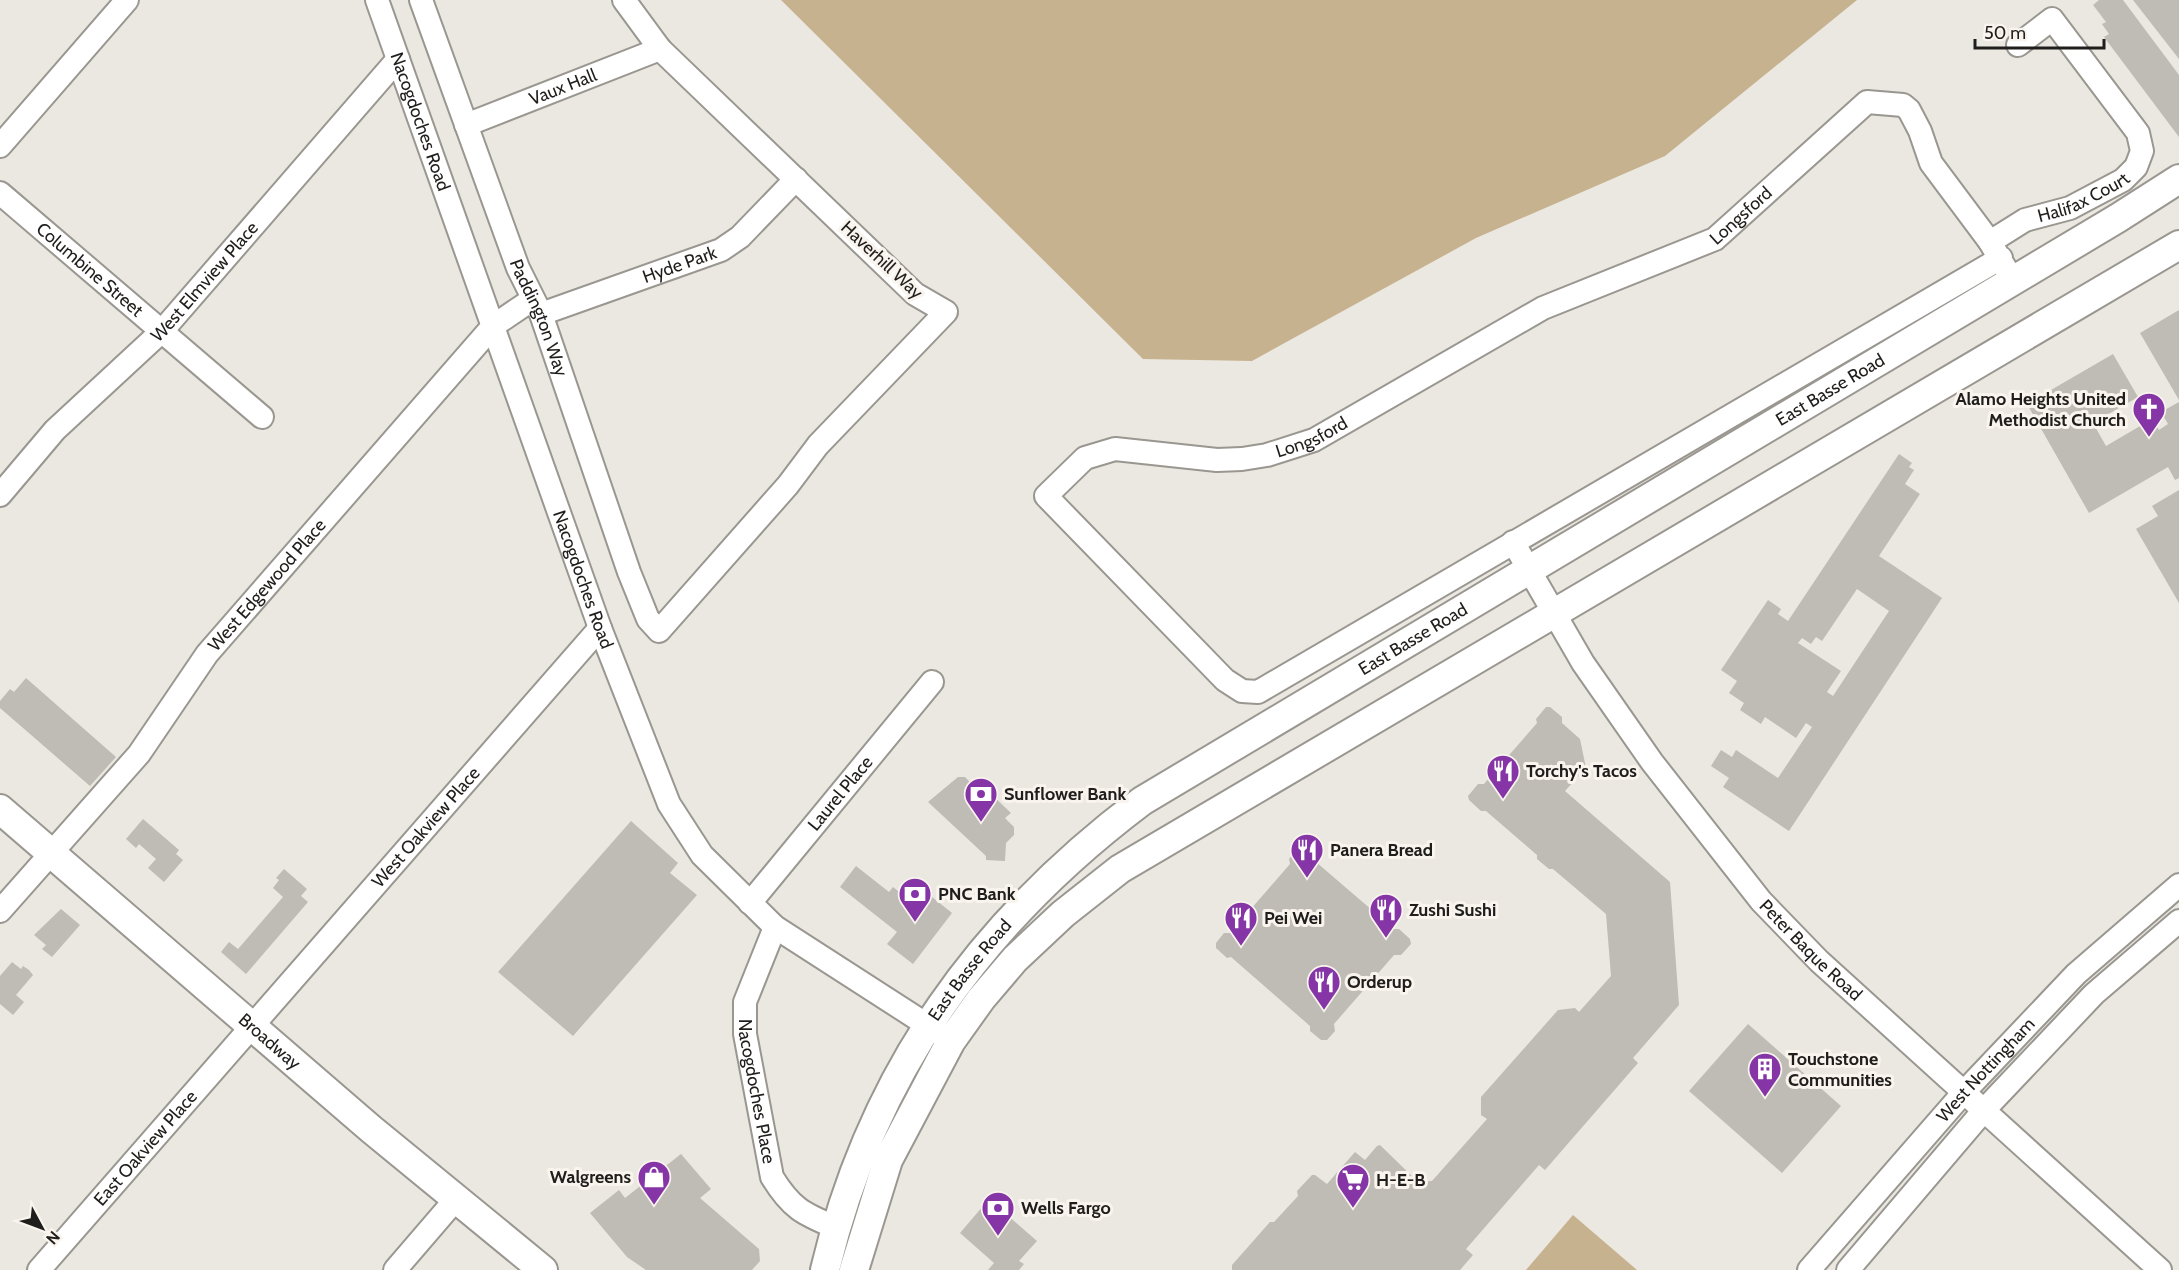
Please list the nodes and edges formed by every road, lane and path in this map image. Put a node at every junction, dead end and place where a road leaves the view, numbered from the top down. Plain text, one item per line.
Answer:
1 (127, 0) edge
2 (377, 0) edge
3 (421, 0) edge
4 (624, 0) edge
5 (2018, 45) dead end
6 (660, 49) junction
7 (398, 59) junction
8 (466, 125) junction
9 (0, 146) edge
10 (796, 179) junction
11 (2179, 179) edge
12 (0, 193) edge
13 (2179, 244) edge
14 (2001, 260) junction
15 (537, 307) junction
16 (493, 326) junction
17 (162, 331) junction
18 (262, 417) dead end
19 (0, 495) edge
20 (1513, 542) junction
21 (1529, 570) junction
22 (1554, 612) junction
23 (600, 628) junction
24 (659, 631) joint
25 (932, 682) dead end
26 (0, 809) edge
27 (50, 853) junction
28 (2179, 885) edge
29 (750, 903) junction
30 (0, 911) edge
31 (2179, 921) edge
32 (2135, 923) junction
33 (775, 927) junction
34 (2149, 947) junction
35 (928, 1026) junction
36 (253, 1027) junction
37 (951, 1041) junction
38 (1965, 1091) junction
39 (1985, 1109) junction
40 (456, 1199) junction
41 (835, 1227) junction
42 (39, 1270) edge
43 (395, 1270) edge
44 (543, 1270) edge
45 (825, 1270) edge
46 (854, 1270) edge
47 (1809, 1270) edge
48 (1848, 1270) edge
49 (2160, 1270) edge

1 - 9 street
2 - 7 street, Nacogdoches Road
3 - 8 street, Paddington Way
4 - 6 street, Haverhill Way
5 - 14 street, Halifax Court
6 - 8 street, Vaux Hall
6 - 10 street, Haverhill Way
7 - 16 street, Nacogdoches Road
7 - 17 street, West Elmview Place
8 - 15 street, Paddington Way
10 - 15 street, Hyde Park
10 - 24 street, Haverhill Way
11 - 14 main road, East Basse Road
12 - 17 street, Columbine Street
13 - 22 main road, East Basse Road
14 - 20 street, Longsford
14 - 20 street, Longsford
14 - 21 main road, East Basse Road
15 - 16 street, Hyde Park
15 - 24 street, Paddington Way
16 - 23 street, Nacogdoches Road
16 - 27 street, West Edgewood Place
17 - 18 street, Columbine Street
17 - 19 street, West Elmview Place
20 - 21 street
21 - 22 street, Peter Baque Road
21 - 35 main road, East Basse Road
22 - 37 main road, East Basse Road
22 - 38 street, Peter Baque Road
23 - 29 street, Nacogdoches Road
23 - 36 street, West Oakview Place
25 - 29 street, Laurel Place
26 - 27 main road, Broadway
27 - 30 street, West Edgewood Place
27 - 36 main road, Broadway
28 - 32 street, West Nottingham
29 - 33 street, Nacogdoches Road
31 - 34 street, West Nottingham
32 - 34 street
32 - 38 street, West Nottingham
33 - 35 street, Nacogdoches Road
33 - 41 street, Nacogdoches Place
34 - 39 street, West Nottingham
35 - 37 street, Nacogdoches Road
35 - 41 main road, East Basse Road
36 - 40 main road, Broadway
36 - 42 street, East Oakview Place
37 - 46 main road, East Basse Road
38 - 39 street, Peter Baque Road
38 - 47 street, West Nottingham
39 - 48 street, West Nottingham
39 - 49 street, Peter Baque Road
40 - 43 street
40 - 44 main road, Broadway
41 - 45 main road, East Basse Road

